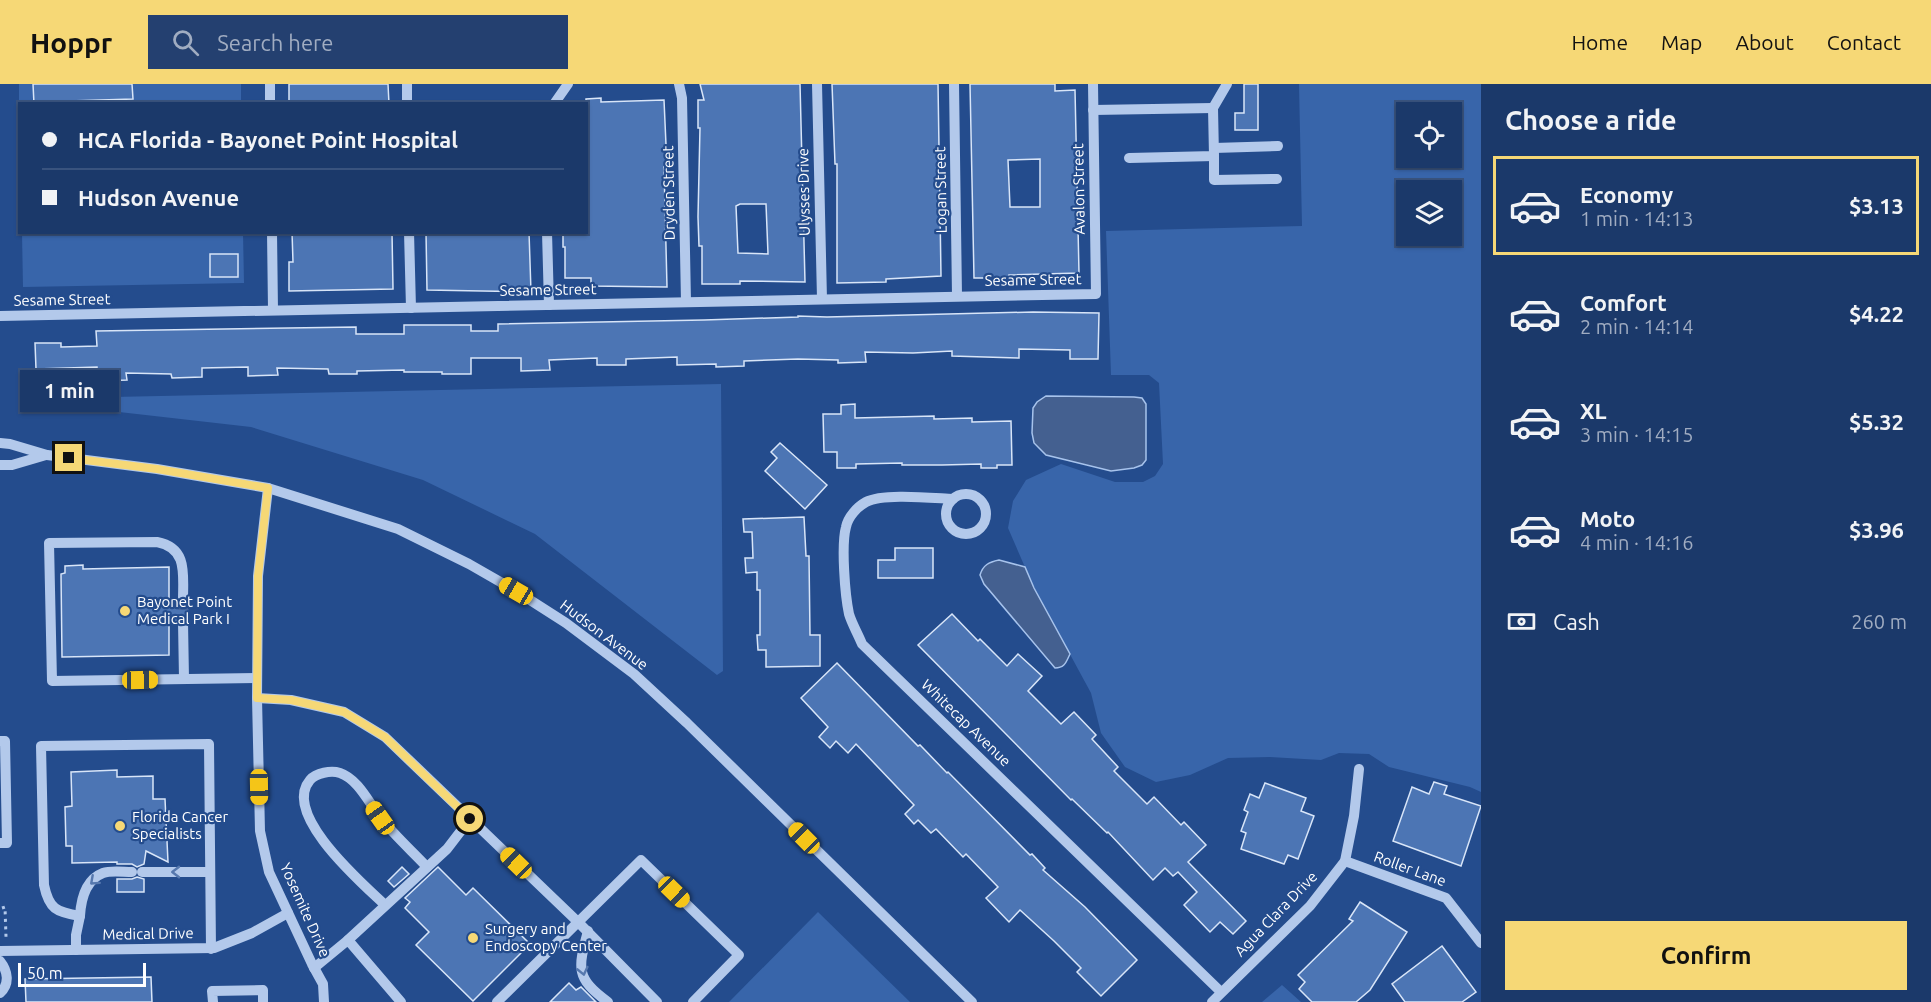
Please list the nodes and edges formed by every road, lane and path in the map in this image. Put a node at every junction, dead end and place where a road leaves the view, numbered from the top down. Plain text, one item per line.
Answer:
1 (270, 84) edge
2 (407, 84) edge
3 (568, 84) edge
4 (679, 84) edge
5 (817, 84) edge
6 (954, 84) edge
7 (1093, 84) edge
8 (1227, 84) edge
9 (270, 102) edge
10 (407, 102) edge
11 (555, 102) edge
12 (1213, 108) junction
13 (1094, 110) junction
14 (1278, 146) dead end
15 (1214, 152) junction
16 (1129, 158) dead end
17 (1277, 179) dead end
18 (272, 234) edge
19 (410, 234) edge
20 (547, 234) edge
21 (1096, 294) joint
22 (957, 297) junction
23 (822, 299) junction
24 (686, 302) junction
25 (549, 305) junction
26 (411, 308) junction
27 (273, 310) junction
28 (0, 316) edge
29 (0, 443) edge
30 (47, 455) junction
31 (0, 465) edge
32 (268, 488) junction
33 (953, 498) dead end
34 (183, 600) tunnel mouth
35 (183, 622) tunnel mouth
36 (257, 678) junction
37 (184, 679) junction
38 (257, 698) junction
39 (0, 741) edge
40 (1359, 769) dead end
41 (470, 819) junction
42 (0, 843) edge
43 (1345, 861) junction
44 (427, 867) junction
45 (210, 872) junction
46 (386, 905) junction
47 (2, 908) dead end
48 (288, 913) junction
49 (80, 916) junction
50 (578, 922) junction
51 (588, 931) junction
52 (348, 940) junction
53 (1481, 943) edge
54 (3, 947) edge
55 (211, 949) junction
56 (76, 950) junction
57 (0, 961) edge
58 (314, 968) junction
59 (324, 984) junction
60 (1221, 992) junction
61 (0, 993) edge
62 (213, 1002) edge
63 (263, 1002) edge
64 (324, 1002) edge
65 (334, 1002) edge
66 (401, 1002) edge
67 (497, 1002) edge
68 (608, 1002) edge
69 (657, 1002) edge
70 (693, 1002) edge
71 (972, 1002) edge
72 (1212, 1002) edge

1 - 9 street
2 - 10 street
3 - 11 street
4 - 24 street, Dryden Street
5 - 23 street, Ulysses Drive
6 - 22 street, Logan Street
7 - 13 street, Avalon Street
8 - 12 street
12 - 13 street
12 - 15 street
13 - 21 street, Avalon Street
14 - 15 street
15 - 16 street
15 - 17 street
18 - 27 street
19 - 26 street
20 - 25 street
21 - 22 street, Sesame Street
22 - 23 street, Sesame Street
23 - 24 street, Sesame Street
24 - 25 street, Sesame Street
25 - 26 street, Sesame Street
26 - 27 street, Sesame Street
27 - 28 street, Sesame Street
29 - 30 street, Hudson Avenue
30 - 31 street, Hudson Avenue
30 - 32 street, Hudson Avenue
32 - 36 street, Yosemite Drive
32 - 71 street, Hudson Avenue
33 - 60 street, Whitecap Avenue
34 - 37 street
35 - 37 street
36 - 37 street
36 - 38 street, Yosemite Drive
38 - 41 street
38 - 48 street, Yosemite Drive
39 - 42 street
40 - 43 street, Agua Clara Drive
41 - 44 street
41 - 50 street
43 - 53 street, Roller Lane
43 - 60 street, Agua Clara Drive
44 - 46 street
44 - 46 street
45 -> 49 street
45 - 49 street
45 - 55 street
46 - 52 street
47 - 54 path
48 - 55 street, Medical Drive
48 - 58 street, Yosemite Drive
49 - 56 street
50 - 51 street
50 - 67 street
50 - 70 street
51 -> 68 street
51 - 69 street
52 - 58 street
52 - 66 street
54 - 56 street, Medical Drive
55 - 56 street, Medical Drive
57 - 61 street
58 - 59 street, Yosemite Drive
59 - 64 street
59 - 65 street, Yosemite Drive
60 - 72 street, Agua Clara Drive
62 - 63 street

